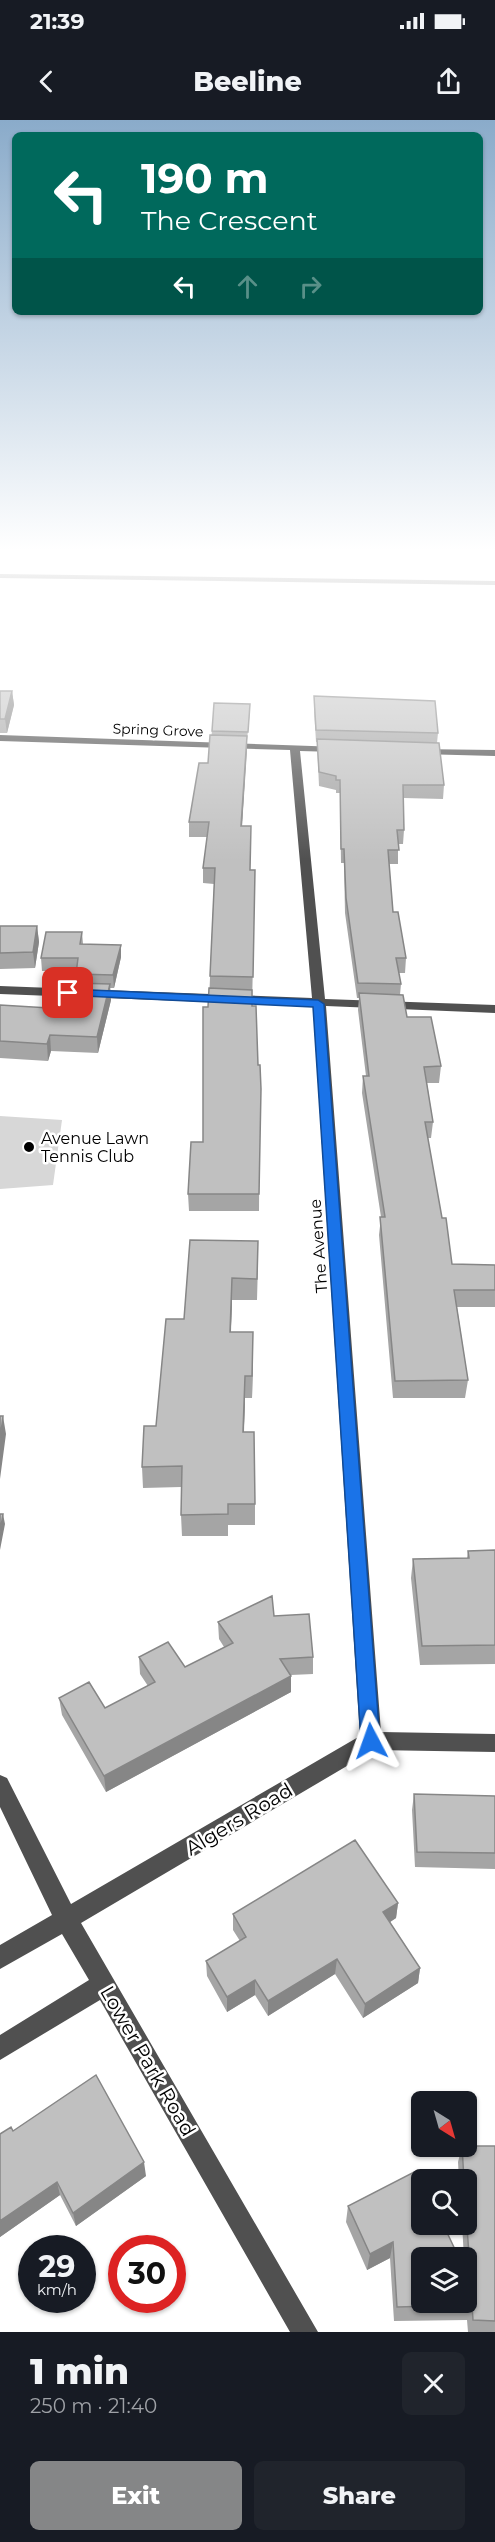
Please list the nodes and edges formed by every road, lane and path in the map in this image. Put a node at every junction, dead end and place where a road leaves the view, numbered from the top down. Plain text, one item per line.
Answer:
1 (0, 738) edge
2 (295, 748) junction
3 (342, 749) edge
4 (412, 751) edge
5 (495, 753) edge
6 (0, 990) edge
7 (318, 1004) junction
8 (495, 1009) edge
9 (371, 1741) junction
10 (495, 1743) edge
11 (0, 1785) edge
12 (68, 1921) junction
13 (0, 1958) edge
14 (104, 1984) junction
15 (0, 2048) edge
16 (305, 2332) edge

1 - 2 street, Spring Grove
2 - 3 street, Spring Grove
2 - 7 street, The Avenue
4 - 5 street
6 - 7 street
7 - 8 street
7 - 9 street, The Avenue
9 - 10 street
9 - 12 street, Algers Road
11 - 12 street, Lower Park Road
12 - 13 street, Algers Road
12 - 14 street, Lower Park Road
14 - 15 street
14 - 16 street, Lower Park Road

